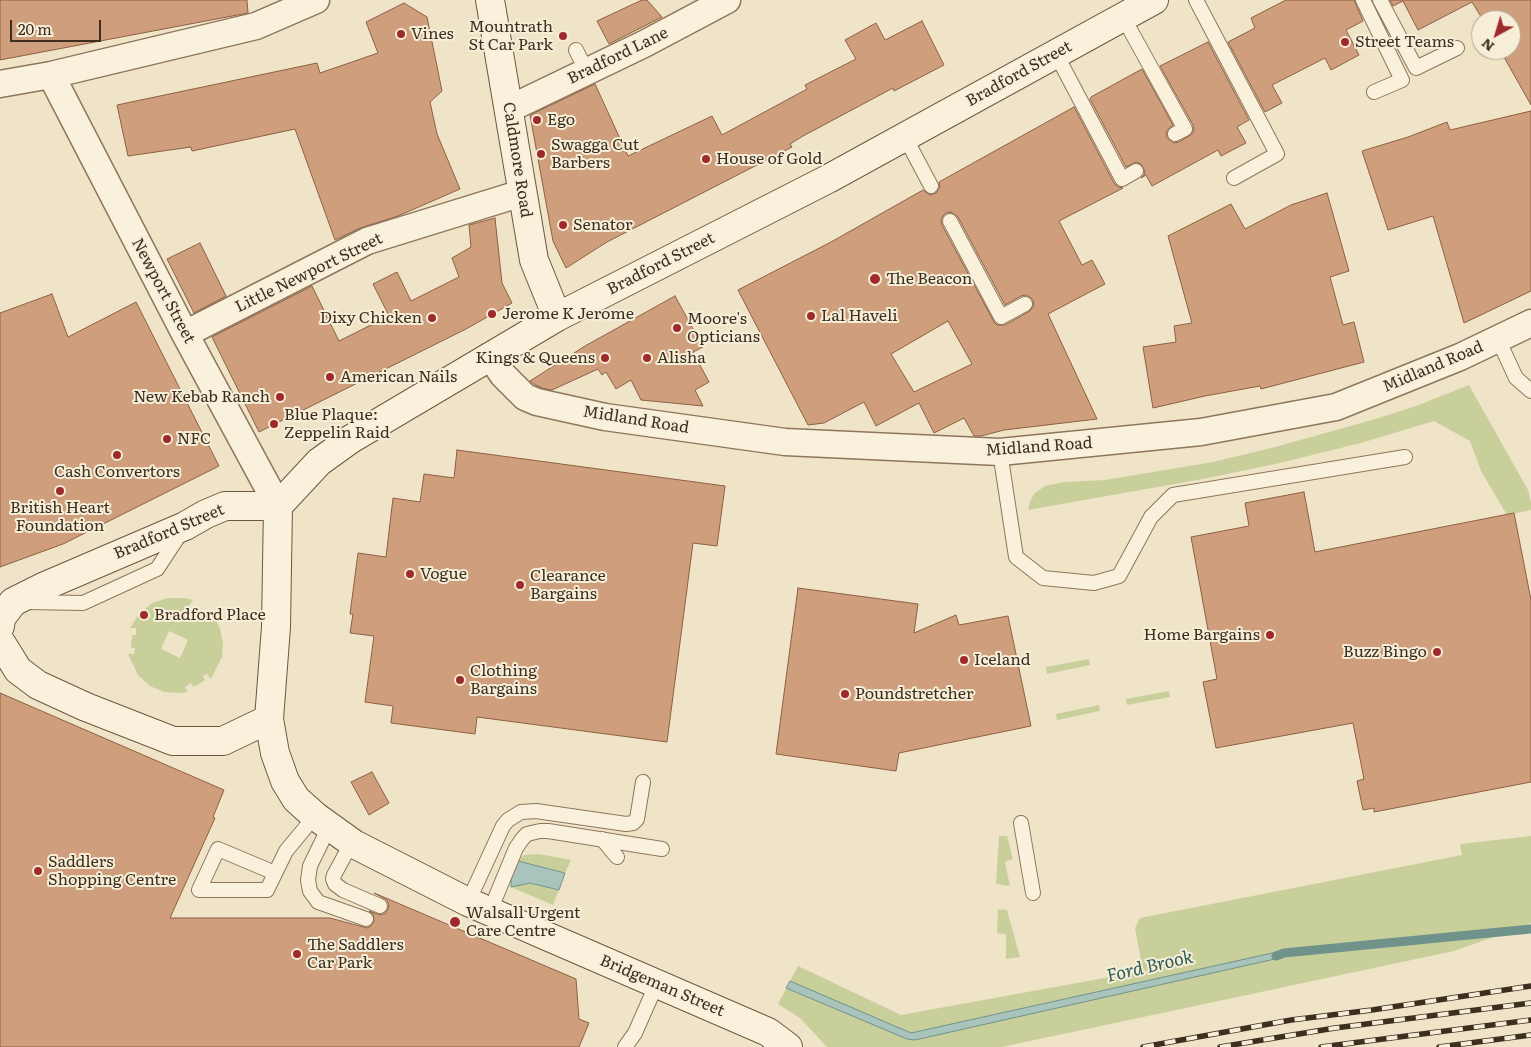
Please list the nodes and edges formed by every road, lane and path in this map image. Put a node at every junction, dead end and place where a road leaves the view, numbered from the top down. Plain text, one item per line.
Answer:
1 (316, 0) edge
2 (490, 0) edge
3 (727, 0) edge
4 (1154, 0) edge
5 (1196, 0) edge
6 (1363, 0) edge
7 (1380, 0) edge
8 (1123, 17) junction
9 (1457, 48) dead end
10 (1056, 54) junction
11 (51, 75) junction
12 (0, 84) edge
13 (1374, 92) dead end
14 (509, 109) junction
15 (1175, 134) dead end
16 (904, 137) junction
17 (1136, 171) dead end
18 (1234, 178) dead end
19 (931, 186) dead end
20 (522, 193) junction
21 (950, 221) dead end
22 (1025, 304) dead end
23 (557, 317) junction
24 (1531, 323) edge
25 (185, 334) junction
26 (1498, 339) junction
27 (490, 356) junction
28 (1531, 391) edge
29 (1000, 452) junction
30 (1405, 457) dead end
31 (278, 506) junction
32 (0, 626) edge
33 (0, 641) edge
34 (269, 719) junction
35 (643, 782) dead end
36 (322, 822) junction
37 (1021, 823) dead end
38 (602, 839) junction
39 (352, 842) junction
40 (662, 849) dead end
41 (617, 856) dead end
42 (275, 872) junction
43 (1033, 893) dead end
44 (380, 906) dead end
45 (479, 906) junction
46 (366, 919) dead end
47 (656, 983) junction
48 (625, 1047) edge
49 (788, 1047) edge

1 - 11 street
2 - 14 street, Caldmore Road
3 - 14 street, Bradford Lane
4 - 8 street, Bradford Street
5 - 18 lane
6 - 13 lane
7 - 9 lane
8 - 10 street, Bradford Street
8 - 15 lane
10 - 16 street, Bradford Street
10 - 17 lane
11 - 12 street
11 - 25 street, Newport Street
14 - 20 street, Caldmore Road
16 - 19 lane
16 - 23 street, Bradford Street
20 - 23 street, Caldmore Road
20 - 25 street, Little Newport Street
21 - 22 lane
23 - 27 street, Bradford Street
24 - 26 street, Midland Road
25 - 31 street, Newport Street
26 - 28 lane
26 - 29 street, Midland Road
27 - 29 street, Midland Road
27 - 31 street, Bradford Street
29 - 30 lane
31 - 32 street, Bradford Street
31 - 34 street, Bridgeman Street
33 - 34 street
34 - 36 street, Bridgeman Street
35 - 45 lane
36 - 39 street, Bridgeman Street
36 - 42 lane
36 - 46 lane
37 - 43 lane
38 - 40 lane
38 - 41 lane
38 - 45 lane
39 - 44 lane
39 - 45 street, Bridgeman Street
42 - 42 lane
45 - 47 street, Bridgeman Street
47 - 48 lane
47 - 49 street, Bridgeman Street

